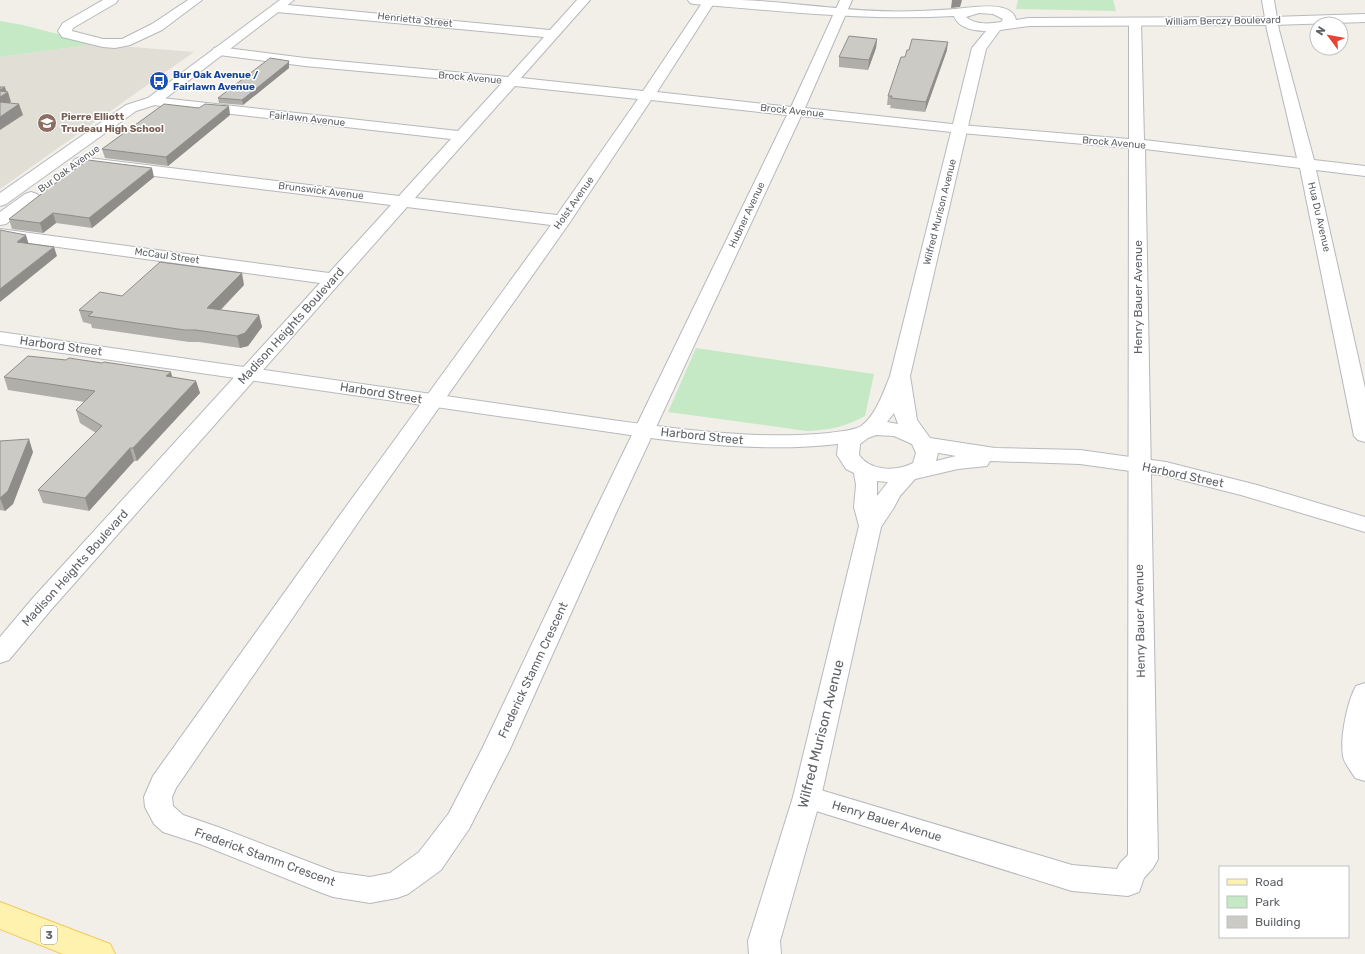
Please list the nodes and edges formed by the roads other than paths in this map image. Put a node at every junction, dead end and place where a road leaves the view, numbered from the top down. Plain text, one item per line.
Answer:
1 (108, 0) edge
2 (196, 0) edge
3 (584, 0) edge
4 (694, 0) edge
5 (985, 0) edge
6 (1268, 0) edge
7 (709, 1) edge
8 (282, 4) edge
9 (843, 6) edge
10 (1000, 15) edge
11 (967, 17) junction
12 (1365, 18) edge
13 (1272, 20) junction
14 (1135, 21) junction
15 (553, 34) junction
16 (979, 48) junction
17 (219, 51) junction
18 (510, 81) junction
19 (647, 96) junction
20 (153, 102) junction
21 (796, 112) junction
22 (961, 129) junction
23 (462, 136) junction
24 (1137, 144) junction
25 (1306, 164) junction
26 (74, 166) joint
27 (1365, 171) edge
28 (43, 189) dead end
29 (0, 201) edge
30 (403, 201) junction
31 (0, 220) edge
32 (562, 221) junction
33 (0, 234) edge
34 (333, 279) junction
35 (0, 338) edge
36 (250, 373) junction
37 (900, 376) junction
38 (433, 401) junction
39 (646, 430) junction
40 (862, 433) junction
41 (1365, 436) edge
42 (920, 441) junction
43 (764, 442) junction
44 (995, 455) junction
45 (857, 464) junction
46 (1139, 466) junction
47 (911, 473) junction
48 (1365, 525) edge
49 (870, 526) junction
50 (0, 654) edge
51 (1365, 693) edge
52 (1365, 770) edge
53 (807, 797) junction
54 (0, 915) edge
55 (759, 950) edge
56 (99, 954) edge

1 - 2 street
3 - 15 street, Madison Heights Boulevard
4 - 7 street
5 - 11 street
6 - 13 street, Hua Du Avenue
7 - 9 street
7 - 19 street, Holst Avenue
8 - 15 street, Henrietta Street
8 - 17 street, Bur Oak Avenue
9 - 11 street
9 - 21 street, Hubner Avenue
10 - 11 street
10 - 11 street
10 - 14 street, William Berczy Boulevard
10 - 16 street, Wilfred Murison Avenue
11 - 16 street
12 - 13 street, William Berczy Boulevard
13 - 14 street, William Berczy Boulevard
13 - 25 street, Hua Du Avenue
14 - 24 street, Henry Bauer Avenue
15 - 18 street, Madison Heights Boulevard
16 - 22 street, Wilfred Murison Avenue
17 - 18 street, Brock Avenue
17 - 20 street, Bur Oak Avenue
18 - 19 street, Brock Avenue
18 - 23 street, Madison Heights Boulevard
19 - 21 street, Brock Avenue
19 - 32 street, Holst Avenue
20 - 23 street, Fairlawn Avenue
20 - 26 street, Bur Oak Avenue
20 - 29 street, Bur Oak Avenue
21 - 22 street, Brock Avenue
21 - 39 street, Hubner Avenue
22 - 24 street, Brock Avenue
22 - 37 street, Wilfred Murison Avenue
23 - 30 street, Madison Heights Boulevard
24 - 25 street, Brock Avenue
24 - 46 street, Henry Bauer Avenue
25 - 27 street, Brock Avenue
25 - 41 street, Hua Du Avenue
26 - 30 street, Brunswick Avenue
28 - 31 street, Bur Oak Avenue
30 - 32 street, Brunswick Avenue
30 - 34 street, Madison Heights Boulevard
32 - 38 street, Holst Avenue
33 - 34 street, McCaul Street
34 - 36 street, Madison Heights Boulevard
35 - 36 street, Harbord Street
36 - 38 street, Harbord Street
36 - 50 street, Madison Heights Boulevard
37 - 40 street, Wilfred Murison Avenue
37 - 42 street, Wilfred Murison Avenue
38 - 39 street, Harbord Street
38 - 39 street, Frederick Stamm Crescent
39 - 43 street, Harbord Street
40 - 42 street
40 - 43 street, Harbord Street
40 - 45 street
42 - 44 street, Harbord Street
42 - 47 street
43 - 45 street, Harbord Street
44 - 46 street, Harbord Street
44 - 47 street, Harbord Street
45 - 47 street
45 - 49 street
46 - 48 street, Harbord Street
46 - 53 street, Henry Bauer Avenue
47 - 49 street, Wilfred Murison Avenue
49 - 53 street, Wilfred Murison Avenue
51 - 52 street
53 - 55 street, Wilfred Murison Avenue
54 - 56 main road, 3

